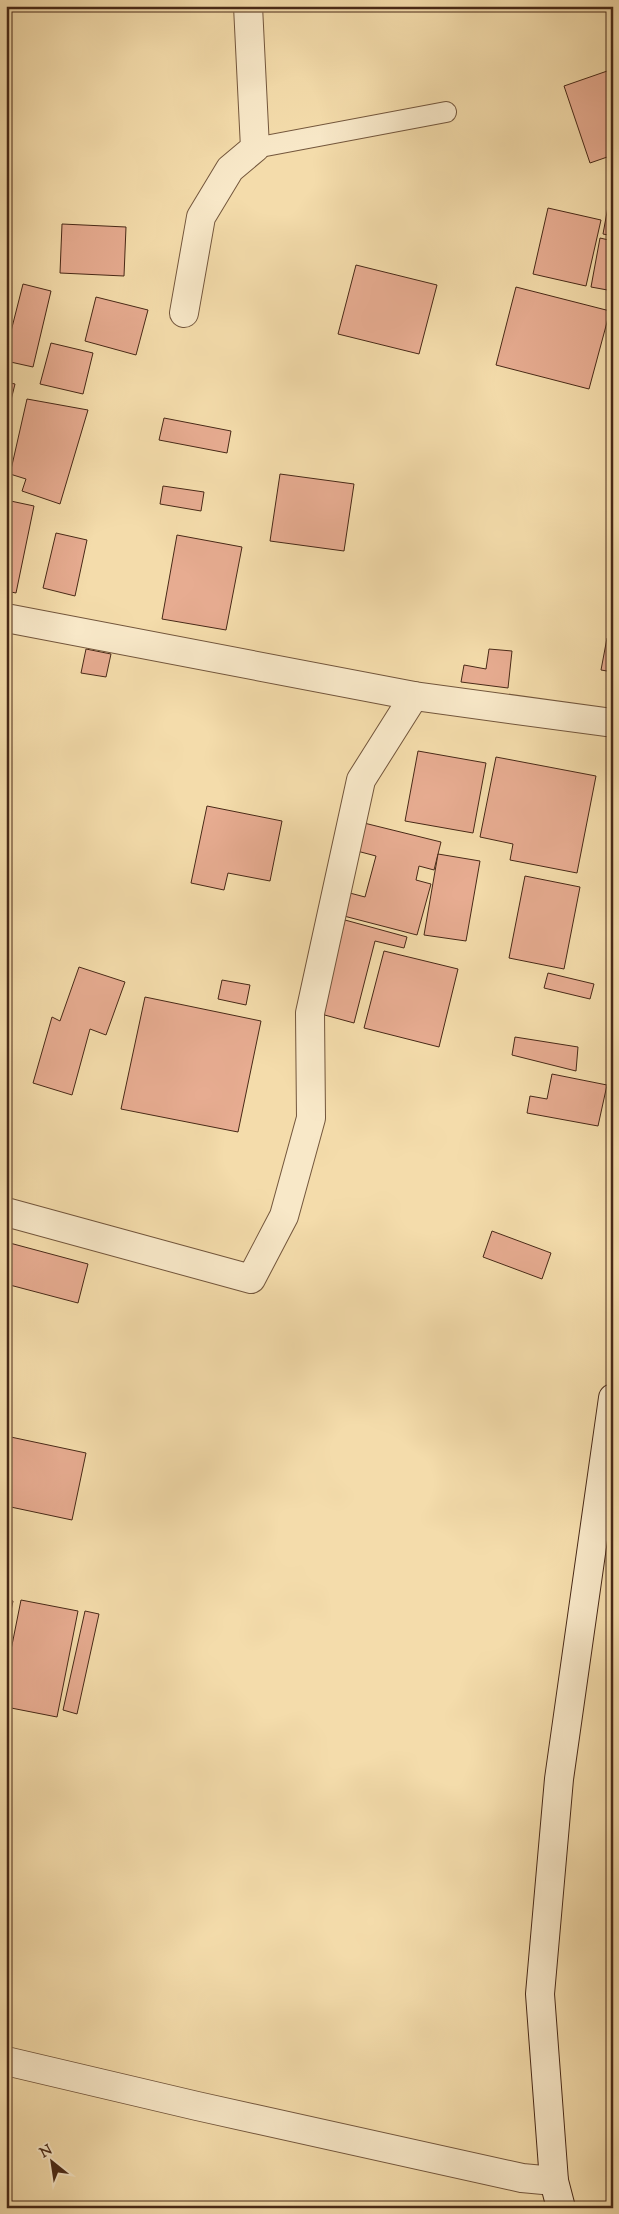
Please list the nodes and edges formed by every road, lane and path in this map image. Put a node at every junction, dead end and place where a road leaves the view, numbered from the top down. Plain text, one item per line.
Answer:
1 (248, 6) edge
2 (446, 112) dead end
3 (255, 148) junction
4 (184, 314) dead end
5 (6, 618) edge
6 (414, 696) junction
7 (613, 723) edge
8 (6, 1212) edge
9 (613, 1398) edge
10 (6, 2061) edge
11 (554, 2181) junction
12 (561, 2208) edge

1 - 3 street
2 - 3 lane
3 - 4 street
5 - 6 street
6 - 7 street
6 - 8 street
9 - 11 street
10 - 11 street
11 - 12 street

